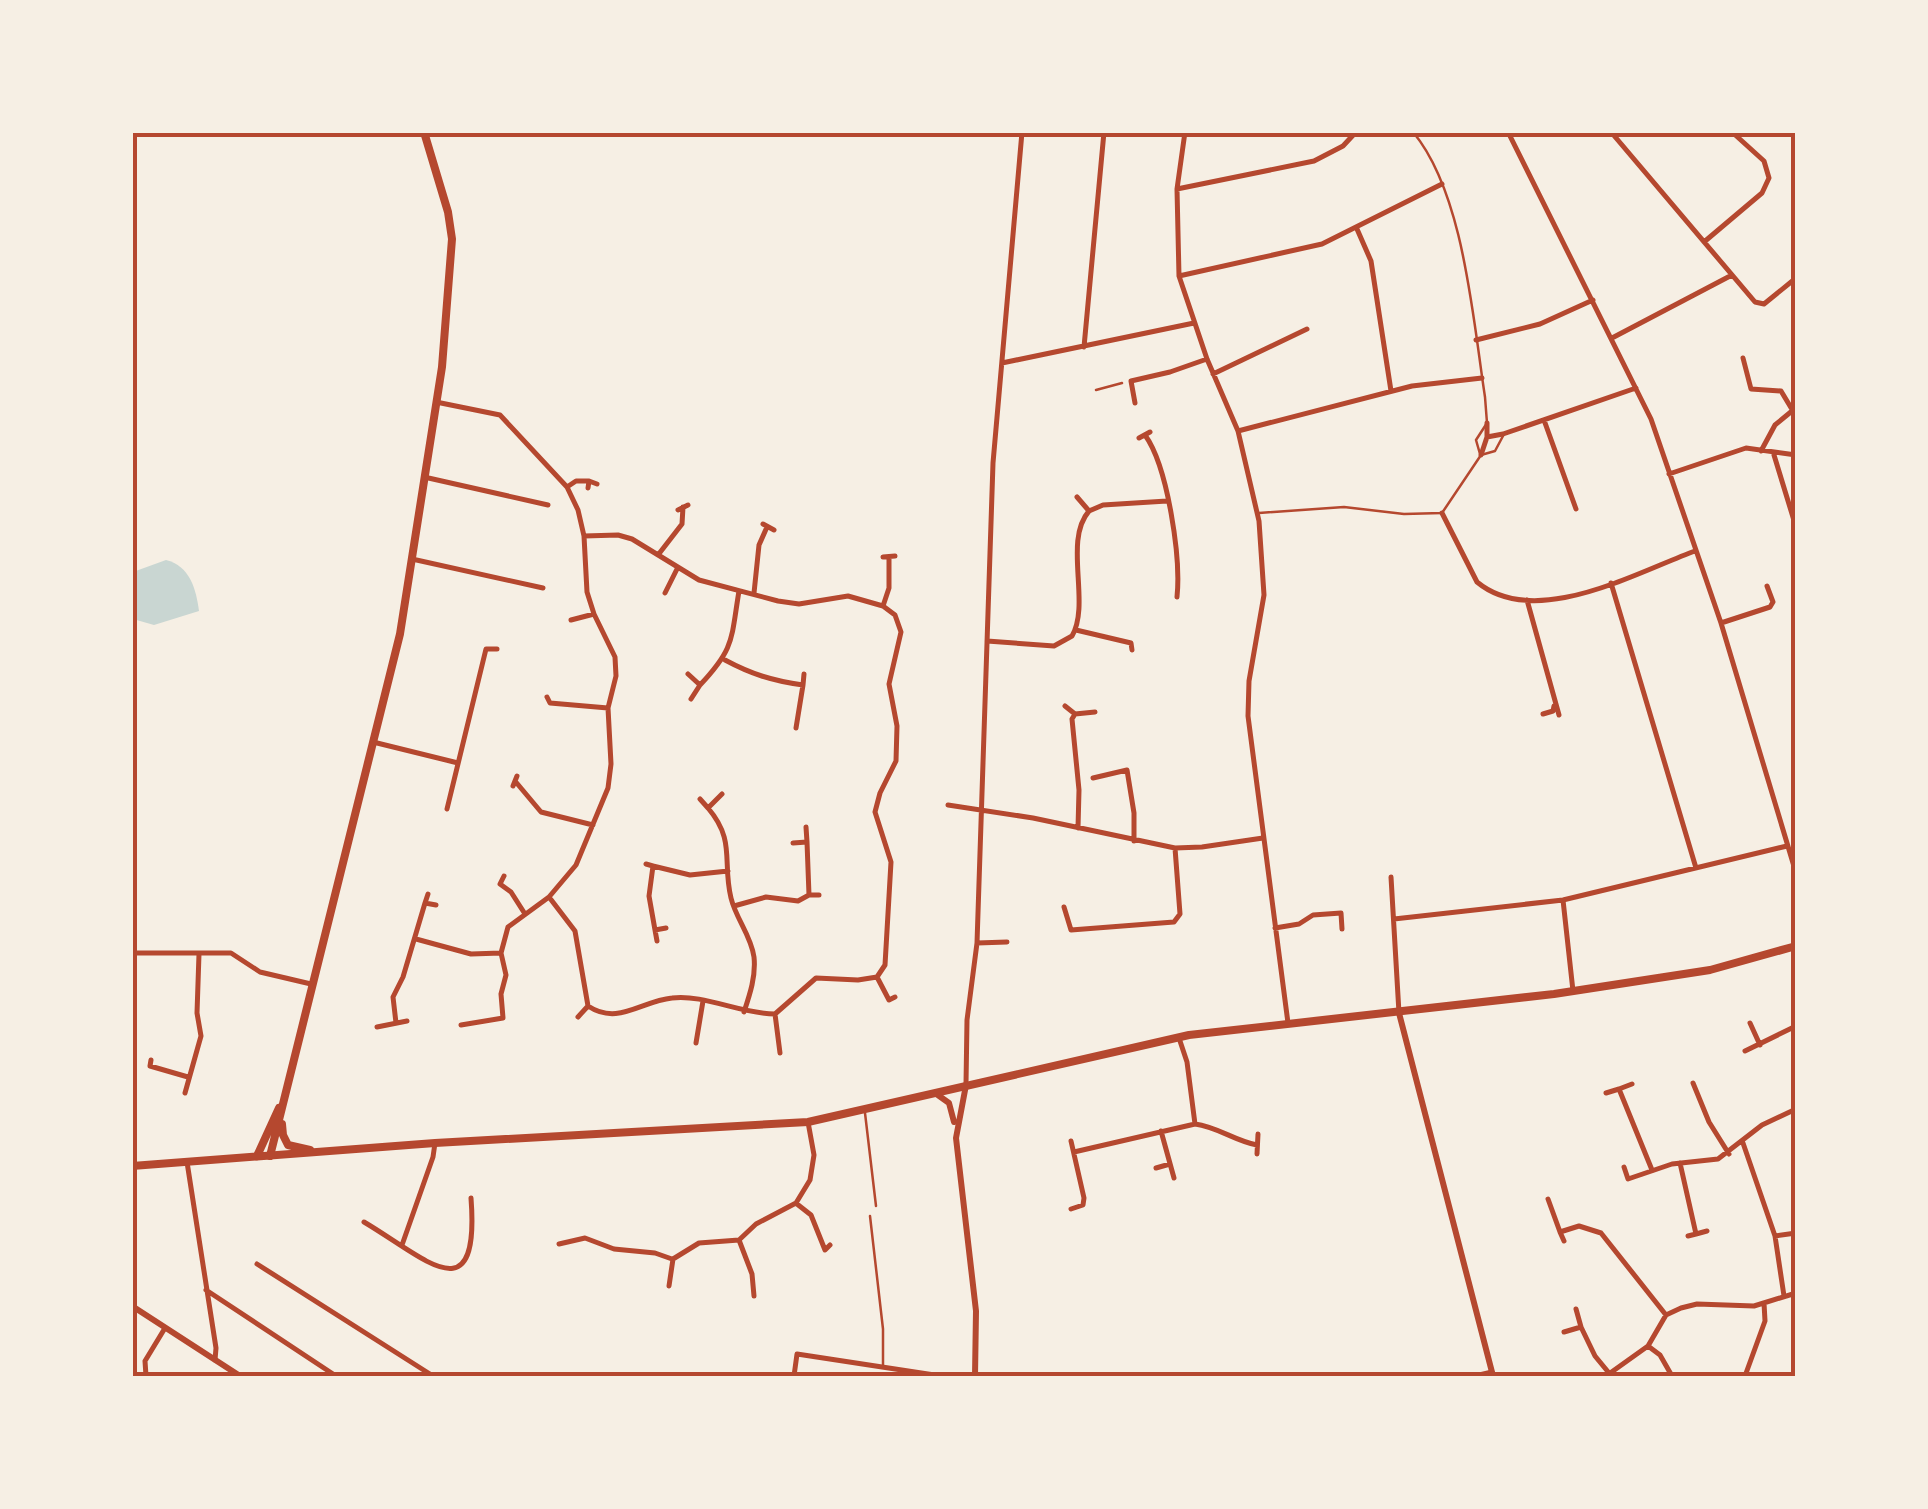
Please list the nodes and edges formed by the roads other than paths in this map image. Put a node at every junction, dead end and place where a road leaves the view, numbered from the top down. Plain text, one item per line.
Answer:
1 (424, 132) edge
2 (1022, 132) edge
3 (1104, 132) edge
4 (1185, 132) edge
5 (1356, 132) edge
6 (1413, 132) edge
7 (1508, 132) edge
8 (1611, 132) edge
9 (1732, 132) edge
10 (1442, 184) junction
11 (1177, 189) junction
12 (1357, 228) junction
13 (1704, 242) junction
14 (1732, 275) junction
15 (1179, 276) junction
16 (1794, 283) edge
17 (1593, 300) junction
18 (1194, 323) junction
19 (1307, 329) dead end
20 (1612, 338) junction
21 (1476, 340) junction
22 (1084, 347) junction
23 (1743, 358) dead end
24 (1206, 360) junction
25 (1002, 362) junction
26 (1214, 374) junction
27 (1482, 378) junction
28 (1132, 381) junction
29 (1122, 383) joint
30 (1637, 388) junction
31 (1096, 390) dead end
32 (1391, 391) junction
33 (436, 402) junction
34 (1135, 403) dead end
35 (1794, 410) edge
36 (1544, 420) junction
37 (1487, 422) junction
38 (1238, 431) junction
39 (1503, 434) junction
40 (1144, 435) dead end
41 (1488, 436) junction
42 (1761, 451) junction
43 (1480, 455) junction
44 (1774, 455) junction
45 (1796, 456) edge
46 (1669, 474) junction
47 (424, 477) junction
48 (597, 484) dead end
49 (567, 486) junction
50 (1076, 497) dead end
51 (1167, 500) junction
52 (548, 505) dead end
53 (683, 508) dead end
54 (1576, 509) dead end
55 (1088, 511) junction
56 (1258, 513) junction
57 (1442, 513) junction
58 (768, 527) dead end
59 (1796, 527) edge
60 (584, 536) junction
61 (1694, 550) junction
62 (658, 555) junction
63 (889, 556) dead end
64 (412, 559) junction
65 (677, 569) junction
66 (1611, 583) junction
67 (1767, 586) dead end
68 (543, 588) dead end
69 (738, 591) junction
70 (665, 593) dead end
71 (754, 593) junction
72 (1177, 598) dead end
73 (1527, 600) junction
74 (883, 606) junction
75 (594, 614) junction
76 (571, 620) dead end
77 (1721, 623) junction
78 (1076, 630) junction
79 (987, 641) junction
80 (1132, 644) dead end
81 (497, 649) dead end
82 (724, 660) junction
83 (688, 674) dead end
84 (804, 674) dead end
85 (803, 684) junction
86 (700, 685) junction
87 (691, 699) dead end
88 (549, 703) dead end
89 (1554, 703) junction
90 (1064, 706) dead end
91 (608, 708) junction
92 (1094, 712) dead end
93 (1075, 714) junction
94 (1543, 714) dead end
95 (1559, 715) dead end
96 (796, 728) dead end
97 (373, 742) junction
98 (458, 763) junction
99 (1093, 778) dead end
100 (515, 781) dead end
101 (722, 794) dead end
102 (700, 799) dead end
103 (948, 805) dead end
104 (708, 808) junction
105 (448, 809) dead end
106 (982, 811) junction
107 (592, 825) junction
108 (806, 826) dead end
109 (1078, 828) junction
110 (1262, 838) junction
111 (1134, 841) junction
112 (807, 842) junction
113 (793, 843) dead end
114 (1787, 846) junction
115 (1175, 848) junction
116 (1696, 868) junction
117 (728, 872) junction
118 (1796, 873) edge
119 (504, 876) dead end
120 (1392, 877) dead end
121 (428, 894) dead end
122 (809, 895) junction
123 (819, 895) dead end
124 (549, 896) junction
125 (1563, 900) junction
126 (425, 904) junction
127 (436, 905) dead end
128 (734, 906) junction
129 (1064, 907) dead end
130 (1350, 912) dead end
131 (1341, 913) junction
132 (525, 914) junction
133 (1394, 919) junction
134 (666, 928) dead end
135 (1275, 928) junction
136 (1342, 929) dead end
137 (655, 930) junction
138 (1071, 930) junction
139 (415, 939) junction
140 (657, 941) dead end
141 (1072, 941) dead end
142 (1006, 942) dead end
143 (977, 943) junction
144 (1796, 946) edge
145 (500, 952) junction
146 (132, 953) edge
147 (199, 953) junction
148 (877, 977) junction
149 (312, 984) junction
150 (1573, 991) junction
151 (703, 1001) junction
152 (882, 1005) dead end
153 (588, 1006) junction
154 (744, 1012) junction
155 (1399, 1013) junction
156 (776, 1014) junction
157 (578, 1016) dead end
158 (408, 1021) dead end
159 (396, 1023) junction
160 (1288, 1024) junction
161 (1750, 1024) dead end
162 (461, 1026) dead end
163 (1796, 1026) edge
164 (378, 1027) dead end
165 (1179, 1037) junction
166 (696, 1043) dead end
167 (1760, 1044) junction
168 (1745, 1051) dead end
169 (780, 1053) dead end
170 (150, 1066) dead end
171 (188, 1077) junction
172 (1693, 1082) dead end
173 (966, 1084) junction
174 (1632, 1084) dead end
175 (1619, 1089) junction
176 (933, 1092) junction
177 (185, 1093) dead end
178 (1606, 1093) dead end
179 (283, 1099) junction
180 (1796, 1109) edge
181 (865, 1110) junction
182 (808, 1122) junction
183 (1195, 1124) junction
184 (1161, 1131) junction
185 (1258, 1134) dead end
186 (956, 1138) junction
187 (1072, 1141) dead end
188 (435, 1142) junction
189 (1743, 1143) junction
190 (1258, 1144) junction
191 (321, 1152) junction
192 (1074, 1152) junction
193 (1257, 1154) dead end
194 (1729, 1154) junction
195 (258, 1156) junction
196 (270, 1156) junction
197 (186, 1162) junction
198 (1680, 1163) junction
199 (1170, 1164) junction
200 (132, 1166) edge
201 (1624, 1167) dead end
202 (1156, 1168) dead end
203 (1652, 1170) junction
204 (1174, 1178) dead end
205 (471, 1198) dead end
206 (1548, 1199) dead end
207 (796, 1203) junction
208 (876, 1206) dead end
209 (1071, 1209) dead end
210 (870, 1216) dead end
211 (364, 1222) dead end
212 (1706, 1231) dead end
213 (1560, 1232) junction
214 (1796, 1233) edge
215 (1775, 1236) junction
216 (739, 1240) junction
217 (1564, 1241) dead end
218 (557, 1244) dead end
219 (402, 1245) junction
220 (827, 1250) dead end
221 (673, 1259) junction
222 (257, 1264) dead end
223 (669, 1286) dead end
224 (206, 1290) junction
225 (1796, 1292) edge
226 (754, 1296) dead end
227 (1784, 1296) junction
228 (1764, 1303) junction
229 (132, 1306) edge
230 (1576, 1309) dead end
231 (1666, 1315) junction
232 (165, 1328) junction
233 (1580, 1328) junction
234 (1564, 1332) dead end
235 (1648, 1346) junction
236 (215, 1360) junction
237 (883, 1371) edge
238 (1493, 1374) edge
239 (1608, 1375) edge
240 (146, 1376) edge
241 (240, 1376) edge
242 (336, 1376) edge
243 (433, 1376) edge
244 (794, 1376) edge
245 (941, 1376) edge
246 (975, 1376) edge
247 (1475, 1376) edge
248 (1672, 1376) edge
249 (1745, 1376) edge

1 - 33 main road
2 - 25 street
3 - 22 street
4 - 11 street
5 - 11 street
6 - 10 lane
7 - 17 street
8 - 13 street
9 - 13 street
10 - 12 street
10 - 21 lane
11 - 15 street
12 - 15 street
12 - 32 street
13 - 14 street
14 - 16 street
14 - 20 street
15 - 18 street
17 - 20 street
17 - 21 street
18 - 22 street
18 - 24 street
19 - 26 street
20 - 30 street
21 - 27 lane
22 - 25 street
23 - 35 street
24 - 26 street
24 - 28 street
25 - 79 street
26 - 38 street
27 - 32 street
27 - 37 lane
28 - 29 street
28 - 34 street
29 - 31 lane
30 - 36 street
30 - 46 street
32 - 38 street
33 - 47 main road
33 - 49 street
35 - 42 street
36 - 39 street
36 - 54 street
37 - 41 street
37 - 43 lane
38 - 56 street
39 - 41 street
39 - 43 lane
40 - 51 street
41 - 43 street
42 - 44 street
42 - 46 street
43 - 57 lane
44 - 45 street
44 - 59 street
46 - 61 street
47 - 52 street
47 - 64 main road
48 - 49 street
49 - 60 street
50 - 55 street
51 - 55 street
51 - 72 street
53 - 62 street
55 - 78 street
56 - 57 lane
56 - 110 street
57 - 73 street
58 - 71 street
60 - 62 street
60 - 75 street
61 - 66 street
61 - 77 street
62 - 65 street
63 - 74 street
64 - 68 street
64 - 97 main road
65 - 69 street
65 - 70 street
66 - 73 street
66 - 116 street
67 - 77 street
69 - 71 street
69 - 82 street
71 - 74 street
73 - 89 street
74 - 148 street
75 - 76 street
75 - 91 street
77 - 114 street
78 - 79 street
78 - 80 street
79 - 106 street
81 - 98 street
82 - 85 street
82 - 86 street
83 - 86 street
84 - 85 street
85 - 96 street
86 - 87 street
88 - 91 street
89 - 94 street
89 - 95 street
90 - 93 street
91 - 107 street
92 - 93 street
93 - 109 street
97 - 98 street
97 - 149 main road
98 - 105 street
99 - 111 street
100 - 107 street
101 - 104 street
102 - 104 street
103 - 106 street
104 - 117 street
106 - 109 street
106 - 143 street
107 - 124 street
108 - 112 street
109 - 111 street
110 - 115 street
110 - 135 street
111 - 115 street
112 - 113 street
112 - 122 street
114 - 116 street
114 - 118 street
115 - 138 street
116 - 125 street
117 - 128 street
117 - 137 street
119 - 132 street
120 - 133 street
121 - 126 street
122 - 123 street
122 - 128 street
124 - 132 street
124 - 153 street
125 - 133 street
125 - 150 street
126 - 127 street
126 - 139 street
128 - 154 street
129 - 138 street
130 - 131 street
131 - 135 street
131 - 136 street
132 - 145 street
133 - 155 street
134 - 137 street
135 - 160 street
137 - 140 street
138 - 141 street
139 - 145 street
139 - 159 street
142 - 143 street
143 - 173 street
144 - 150 main road
145 - 162 street
146 - 147 street
147 - 149 street
147 - 171 street
148 - 152 street
148 - 156 street
149 - 179 main road
150 - 155 main road
151 - 153 street
151 - 154 street
151 - 166 street
153 - 157 street
154 - 156 street
155 - 160 main road
155 - 238 street
156 - 169 street
158 - 159 street
159 - 164 street
160 - 165 main road
161 - 167 street
163 - 167 street
165 - 173 main road
165 - 183 street
167 - 168 street
170 - 171 street
171 - 177 street
172 - 194 street
173 - 176 main road
173 - 186 street
174 - 175 street
175 - 178 street
175 - 203 street
176 - 181 main road
176 - 186 street
179 - 191 main road
179 - 195 main road
179 - 196 main road
180 - 189 street
181 - 182 main road
181 - 208 lane
182 - 188 main road
182 - 207 street
183 - 184 street
183 - 190 street
184 - 192 street
184 - 199 street
185 - 190 street
186 - 246 street
187 - 192 street
188 - 191 main road
188 - 219 street
189 - 194 street
189 - 215 street
190 - 193 street
191 - 196 main road
192 - 209 street
194 - 198 street
195 - 196 main road
195 - 197 main road
197 - 200 main road
197 - 224 street
198 - 203 street
198 - 212 street
199 - 202 street
199 - 204 street
201 - 203 street
205 - 219 street
206 - 213 street
207 - 216 street
207 - 220 street
210 - 237 lane
211 - 219 street
213 - 217 street
213 - 231 street
214 - 215 street
215 - 227 street
216 - 221 street
216 - 226 street
218 - 221 street
221 - 223 street
222 - 243 street
224 - 236 street
224 - 242 street
225 - 227 street
227 - 228 street
228 - 231 street
228 - 249 street
229 - 232 street
230 - 233 street
231 - 235 street
232 - 236 street
232 - 240 street
233 - 234 street
233 - 239 street
235 - 239 street
235 - 248 street
236 - 241 street
237 - 244 street
237 - 245 street
238 - 247 street

